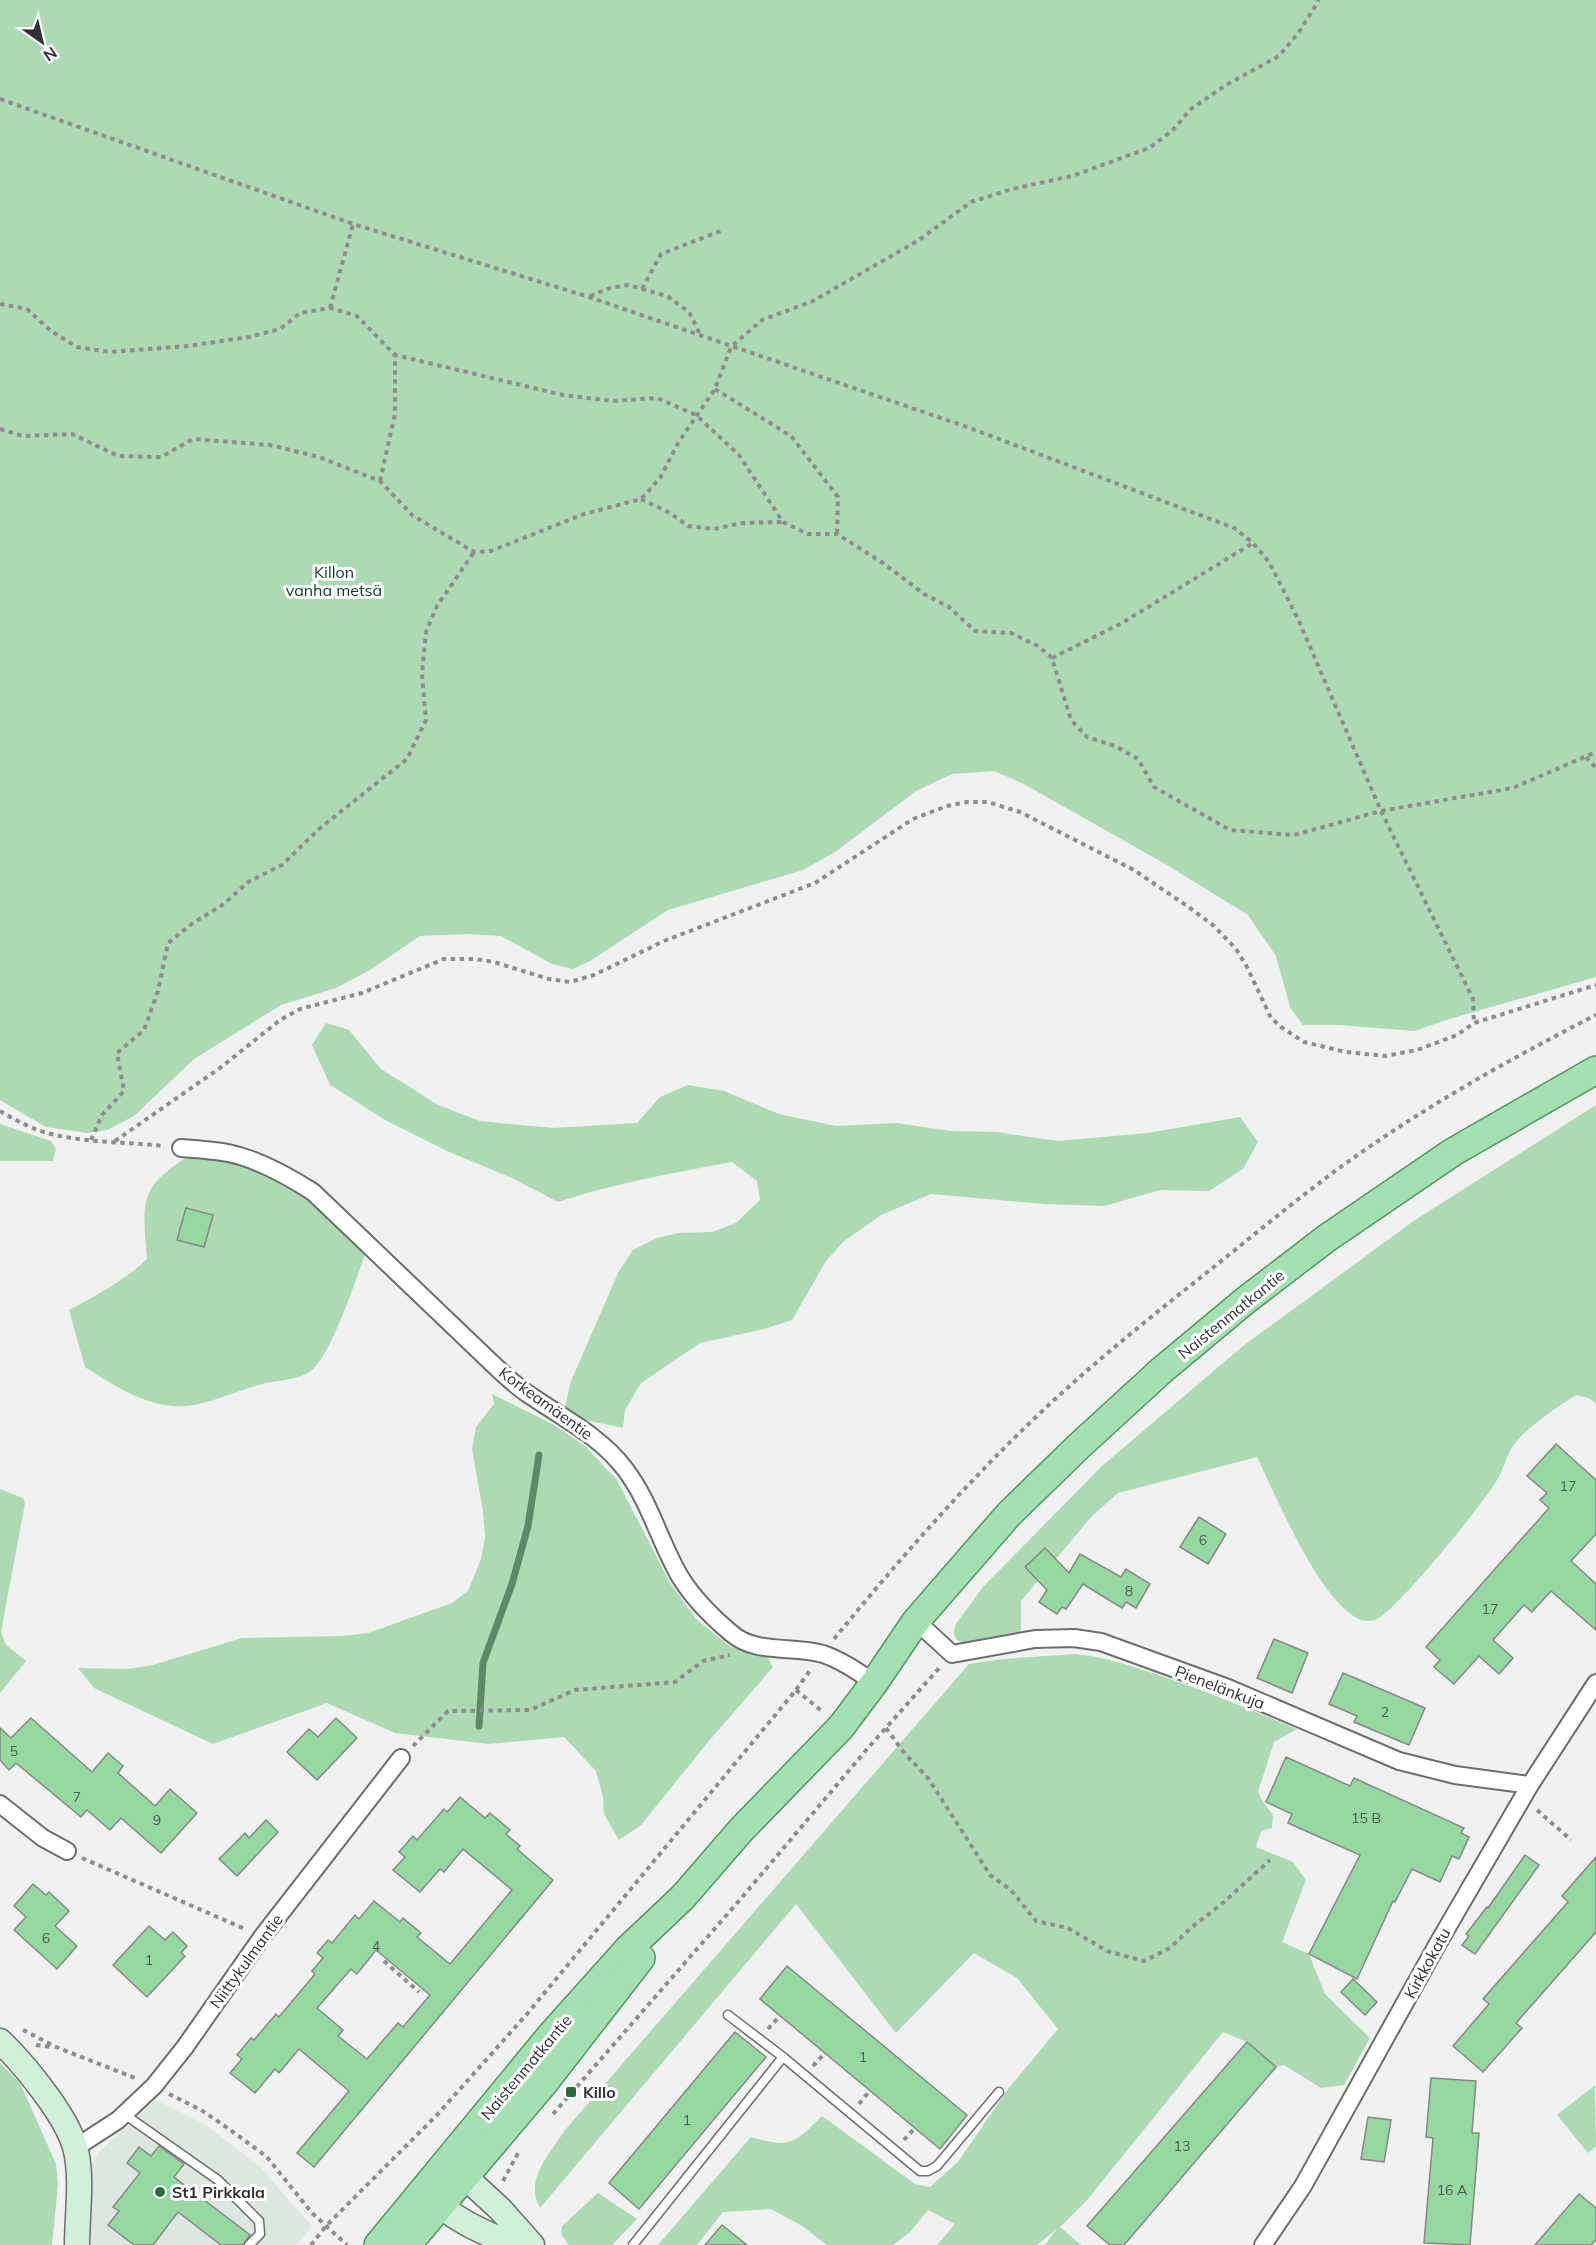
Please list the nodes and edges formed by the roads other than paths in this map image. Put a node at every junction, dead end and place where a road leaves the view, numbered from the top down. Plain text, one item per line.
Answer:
1 (1596, 1070) edge
2 (181, 1148) road end
3 (916, 1621) junction
4 (867, 1678) junction
5 (1596, 1683) edge
6 (401, 1758) road end
7 (1526, 1791) junction
8 (0, 1804) edge
9 (68, 1851) road end
10 (728, 2015) dead end
11 (10, 2035) edge
12 (783, 2057) junction
13 (999, 2092) dead end
14 (124, 2114) junction
15 (75, 2148) junction
16 (457, 2170) junction
17 (432, 2199) junction
18 (77, 2245) edge
19 (249, 2245) edge
20 (378, 2245) edge
21 (406, 2245) edge
22 (513, 2245) edge
23 (532, 2245) edge
24 (633, 2245) edge
25 (1263, 2245) edge

1 - 3 main road, Naistenmatkantie
2 - 4 street, Korkeamäentie
3 - 4 main road, Naistenmatkantie
3 - 7 street, Pienelänkuja
4 - 16 main road, Naistenmatkantie
5 - 7 street, Kirkkokatu
6 - 14 street, Niittykulmantie
7 - 25 street, Kirkkokatu
8 - 9 street
10 - 12 lane
11 - 15 street
12 - 13 lane
12 - 24 lane
14 - 15 street, Niittykulmantie
14 - 19 lane
15 - 18 street
16 - 17 main road, Naistenmatkantie
16 - 23 street
17 - 20 main road, Naistenmatkantie
17 - 21 main road, Naistenmatkantie
17 - 22 street

